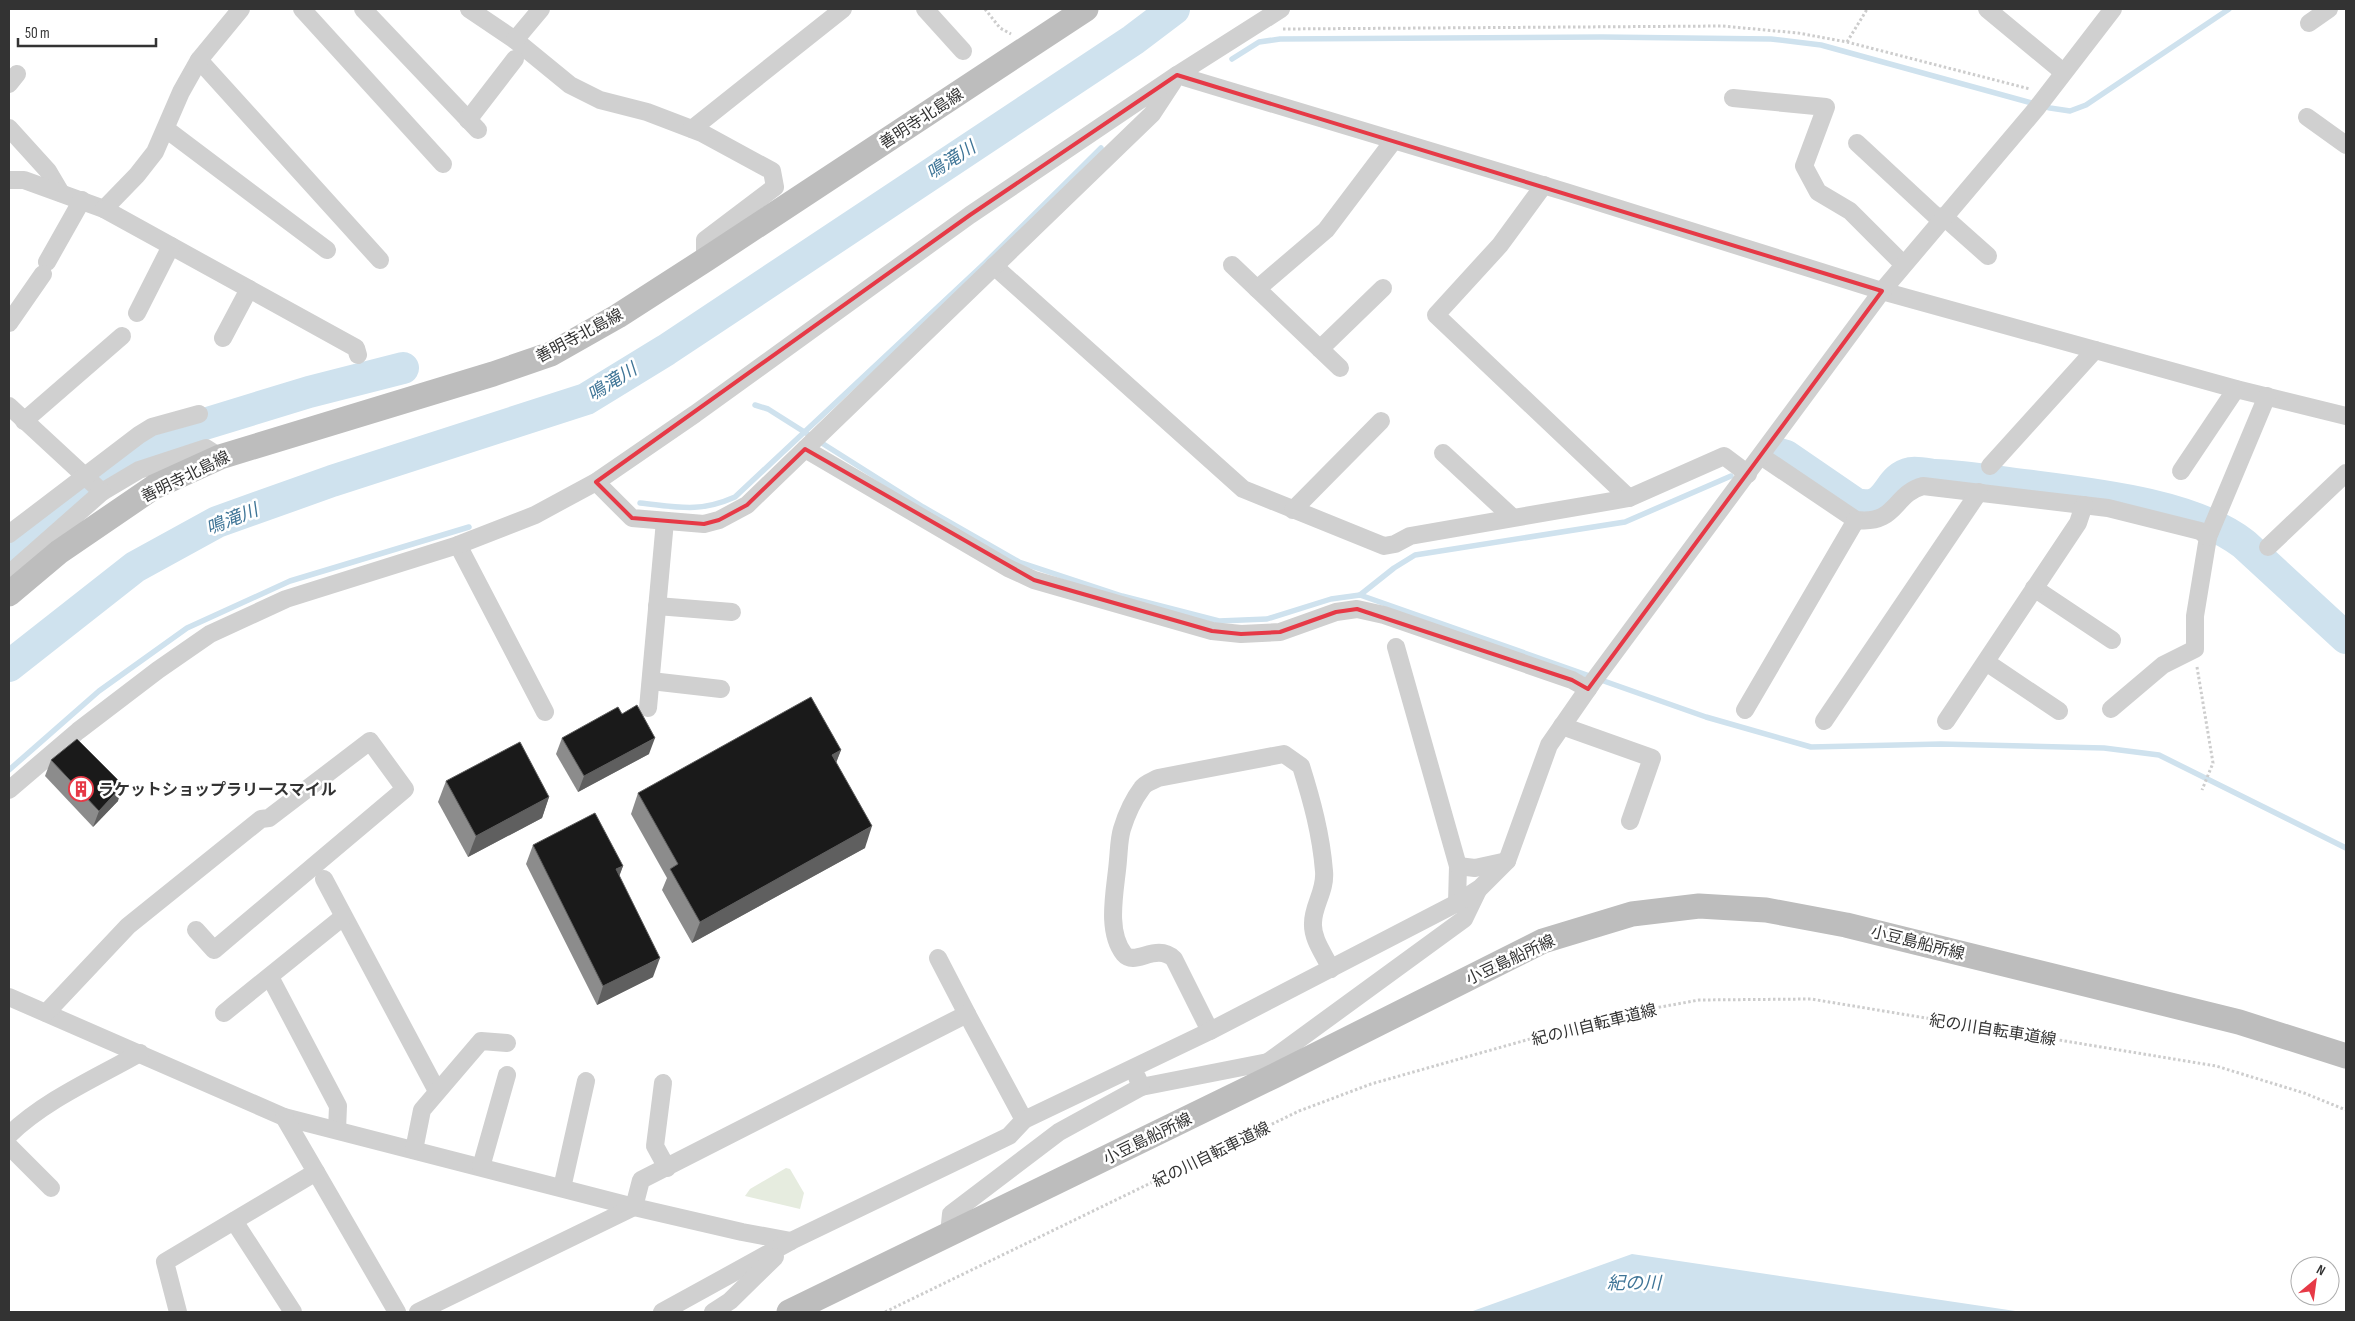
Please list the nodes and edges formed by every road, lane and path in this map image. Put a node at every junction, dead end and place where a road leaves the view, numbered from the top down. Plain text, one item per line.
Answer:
1 (240, 9) edge
2 (302, 9) edge
3 (363, 9) edge
4 (469, 9) edge
5 (541, 9) edge
6 (925, 9) edge
7 (985, 9) edge
8 (1281, 9) edge
9 (1865, 9) edge
10 (1986, 9) edge
11 (2113, 9) edge
12 (2329, 9) edge
13 (835, 11) edge
14 (1079, 11) edge
15 (2309, 23) dead end
16 (1256, 26) junction
17 (1014, 36) dead end
18 (515, 40) junction
19 (1847, 42) junction
20 (963, 51) dead end
21 (515, 59) dead end
22 (199, 60) junction
23 (2063, 72) junction
24 (1177, 75) junction
25 (1734, 98) dead end
26 (2042, 100) junction
27 (2307, 117) dead end
28 (9, 128) edge
29 (166, 129) junction
30 (692, 129) junction
31 (1394, 140) junction
32 (1857, 143) dead end
33 (2346, 145) edge
34 (443, 164) dead end
35 (9, 180) edge
36 (1544, 185) junction
37 (60, 192) junction
38 (82, 200) junction
39 (104, 210) junction
40 (1942, 218) junction
41 (171, 246) junction
42 (327, 250) dead end
43 (1988, 256) dead end
44 (380, 260) dead end
45 (705, 260) junction
46 (1903, 264) junction
47 (1232, 265) dead end
48 (994, 266) junction
49 (1383, 288) dead end
50 (249, 289) junction
51 (1257, 289) junction
52 (1882, 291) junction
53 (137, 312) dead end
54 (9, 323) edge
55 (122, 336) dead end
56 (223, 338) dead end
57 (1320, 349) junction
58 (2095, 350) junction
59 (358, 355) dead end
60 (1340, 368) dead end
61 (2236, 389) junction
62 (2267, 396) junction
63 (9, 406) edge
64 (199, 414) dead end
65 (2346, 416) edge
66 (24, 420) junction
67 (1381, 421) dead end
68 (811, 443) junction
69 (1442, 453) dead end
70 (1762, 456) junction
71 (220, 457) junction
72 (1990, 466) dead end
73 (2181, 471) dead end
74 (2346, 473) edge
75 (1748, 474) junction
76 (84, 476) junction
77 (596, 482) junction
78 (102, 492) junction
79 (1979, 492) junction
80 (1628, 498) junction
81 (2084, 505) junction
82 (1293, 510) junction
83 (1512, 518) junction
84 (1856, 520) junction
85 (665, 521) junction
86 (2212, 527) junction
87 (9, 534) edge
88 (458, 545) junction
89 (2268, 547) dead end
90 (9, 574) edge
91 (2034, 588) junction
92 (9, 594) edge
93 (657, 606) junction
94 (732, 612) dead end
95 (2112, 640) dead end
96 (1396, 647) dead end
97 (2195, 649) junction
98 (1986, 662) junction
99 (650, 681) junction
100 (1590, 686) junction
101 (721, 688) dead end
102 (648, 708) dead end
103 (2111, 709) dead end
104 (1745, 710) dead end
105 (2059, 711) dead end
106 (545, 712) dead end
107 (1824, 721) dead end
108 (1946, 721) dead end
109 (1562, 726) junction
110 (9, 790) edge
111 (2202, 790) dead end
112 (1630, 821) dead end
113 (1507, 861) junction
114 (1458, 866) junction
115 (324, 879) dead end
116 (1480, 888) junction
117 (1457, 903) junction
118 (343, 917) junction
119 (196, 930) dead end
120 (938, 958) dead end
121 (1331, 969) junction
122 (270, 976) junction
123 (9, 997) edge
124 (46, 1013) junction
125 (224, 1013) dead end
126 (968, 1014) junction
127 (1210, 1031) junction
128 (506, 1043) dead end
129 (140, 1053) junction
130 (2346, 1056) edge
131 (1133, 1069) junction
132 (1271, 1069) junction
133 (507, 1075) dead end
134 (586, 1081) dead end
135 (663, 1083) dead end
136 (1141, 1087) junction
137 (436, 1092) junction
138 (2346, 1110) edge
139 (284, 1117) junction
140 (1024, 1120) junction
141 (337, 1130) junction
142 (9, 1135) edge
143 (9, 1146) edge
144 (414, 1150) junction
145 (481, 1167) junction
146 (667, 1168) junction
147 (316, 1172) junction
148 (51, 1188) dead end
149 (562, 1188) junction
150 (634, 1207) junction
151 (234, 1221) junction
152 (949, 1234) junction
153 (791, 1241) junction
154 (178, 1312) edge
155 (292, 1312) edge
156 (397, 1312) edge
157 (418, 1312) edge
158 (662, 1312) edge
159 (712, 1312) edge
160 (789, 1312) edge
161 (885, 1312) edge

1 - 22 street
2 - 34 street
3 - 21 street
4 - 18 street
5 - 18 street
6 - 20 street
7 - 17 path
8 - 16 street
9 - 19 path
10 - 23 street
11 - 23 street
12 - 15 street
13 - 30 street
14 - 45 main road, 善明寺北島線
16 - 19 path
16 - 24 street
18 - 30 street
19 - 26 path
22 - 29 street
22 - 44 street
23 - 26 street
24 - 31 street
24 - 48 street
24 - 77 street
25 - 46 street
26 - 40 street
27 - 33 street
28 - 37 street
29 - 39 street
29 - 42 street
30 - 45 street
31 - 36 street
31 - 51 street
32 - 40 street
35 - 37 street
36 - 52 street
36 - 80 street
37 - 38 street
38 - 39 street
38 - 54 street
39 - 41 street
40 - 43 street
40 - 46 street
41 - 50 street
41 - 53 street
45 - 71 main road, 善明寺北島線
46 - 52 street
47 - 51 street
48 - 68 street
48 - 82 street
49 - 57 street
50 - 56 street
50 - 59 street
51 - 57 street
52 - 58 street
52 - 70 street
55 - 66 street
57 - 60 street
58 - 61 street
58 - 72 street
61 - 62 street
61 - 73 street
62 - 65 street
62 - 86 street
63 - 66 street
64 - 76 street
66 - 76 street
67 - 82 street
68 - 85 street
68 - 100 street
69 - 83 street
70 - 75 street
70 - 84 street
71 - 78 street
71 - 92 main road, 善明寺北島線
74 - 89 street
75 - 80 street
75 - 100 street
76 - 78 street
76 - 87 street
77 - 85 street
77 - 88 street
78 - 90 street
79 - 81 street
79 - 84 street
79 - 107 street
80 - 83 street
81 - 86 street
81 - 91 street
82 - 83 street
84 - 104 street
85 - 93 street
86 - 97 street
88 - 106 street
88 - 110 street
91 - 95 street
91 - 98 street
93 - 94 street
93 - 99 street
96 - 114 street
97 - 103 street
97 - 111 path
98 - 105 street
98 - 108 street
99 - 101 street
99 - 102 street
100 - 109 street
109 - 112 street
109 - 113 street
113 - 114 street
113 - 116 street
114 - 117 street
115 - 118 street
116 - 117 street
116 - 132 street
117 - 121 street
118 - 122 street
118 - 137 street
119 - 124 street
120 - 126 street
121 - 127 street
121 - 127 street
122 - 125 street
122 - 141 street
123 - 124 street
124 - 129 street
126 - 140 street
126 - 146 street
127 - 131 street
128 - 137 street
129 - 139 street
129 - 142 street
130 - 132 main road, 小豆島船所線
131 - 136 street
131 - 140 street
132 - 136 street
132 - 152 main road, 小豆島船所線
133 - 145 street
134 - 149 street
135 - 146 street
136 - 152 street
137 - 144 street
138 - 161 path, 紀の川自転車道線
139 - 141 street
139 - 147 street
140 - 153 street
141 - 144 street
143 - 148 street
144 - 145 street
145 - 149 street
146 - 150 street
147 - 151 street
147 - 156 street
149 - 150 street
150 - 153 street
150 - 157 street
151 - 154 street
151 - 155 street
152 - 160 main road, 小豆島船所線
153 - 158 street
153 - 159 street

